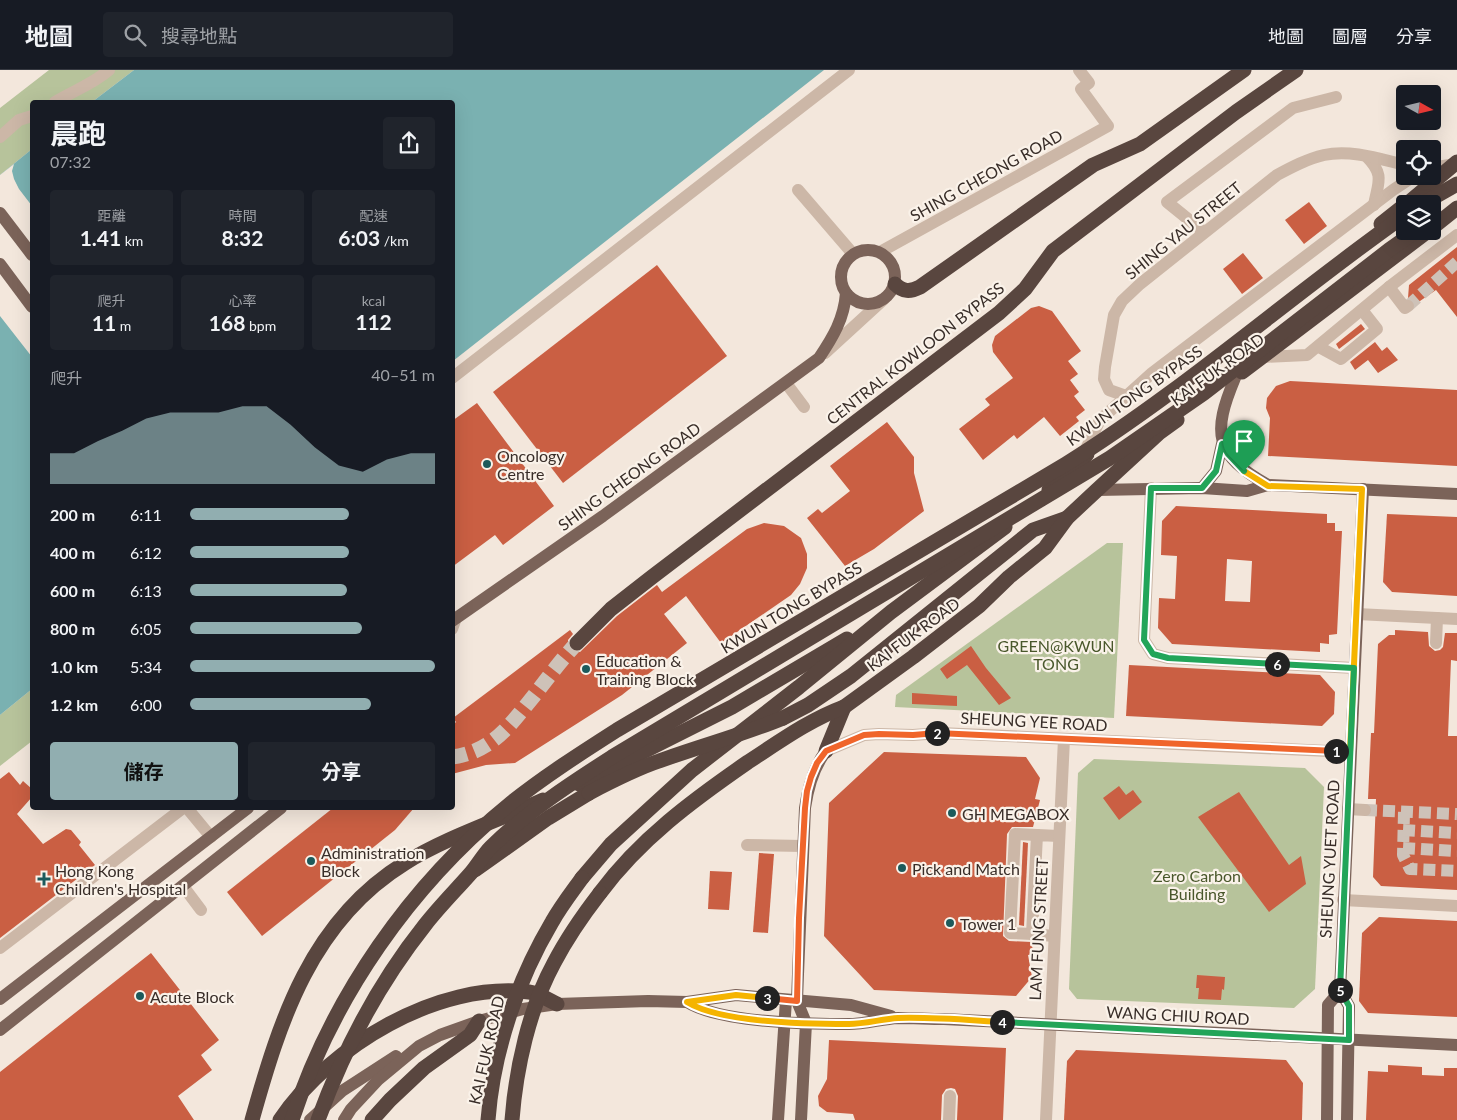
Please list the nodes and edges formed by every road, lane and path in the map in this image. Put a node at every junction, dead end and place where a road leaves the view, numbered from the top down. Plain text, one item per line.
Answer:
1 (109, 70) edge
2 (849, 70) edge
3 (1079, 70) edge
4 (1244, 70) edge
5 (1296, 70) edge
6 (1336, 97) dead end
7 (58, 100) edge
8 (30, 117) edge
9 (0, 137) edge
10 (1367, 157) junction
11 (1396, 163) edge
12 (1456, 163) edge
13 (1441, 166) edge
14 (1457, 184) edge
15 (1402, 185) edge
16 (798, 190) dead end
17 (1417, 195) edge
18 (1438, 195) edge
19 (1374, 205) junction
20 (1457, 207) edge
21 (1396, 212) edge
22 (0, 213) edge
23 (1441, 215) edge
24 (1441, 220) edge
25 (1396, 222) edge
26 (1204, 232) junction
27 (1457, 235) edge
28 (1403, 240) edge
29 (1416, 240) edge
30 (30, 252) edge
31 (880, 252) junction
32 (853, 254) junction
33 (0, 264) edge
34 (895, 284) junction
35 (1389, 287) junction
36 (846, 293) junction
37 (884, 299) junction
38 (30, 304) edge
39 (1408, 306) dead end
40 (1362, 310) junction
41 (1319, 347) junction
42 (1263, 357) junction
43 (819, 358) junction
44 (455, 376) edge
45 (1235, 378) junction
46 (786, 383) junction
47 (1126, 396) junction
48 (804, 407) dead end
49 (1222, 444) junction
50 (1081, 460) junction
51 (1268, 486) junction
52 (1151, 488) junction
53 (1202, 488) junction
54 (1362, 489) junction
55 (1097, 490) junction
56 (1457, 494) edge
57 (1067, 518) junction
58 (890, 612) junction
59 (1357, 614) junction
60 (1437, 618) junction
61 (1457, 619) edge
62 (455, 622) edge
63 (577, 643) tunnel mouth
64 (1436, 644) dead end
65 (1354, 668) junction
66 (844, 707) junction
67 (1064, 739) junction
68 (826, 751) junction
69 (1350, 752) junction
70 (1348, 809) junction
71 (182, 810) edge
72 (187, 810) edge
73 (245, 810) edge
74 (278, 810) edge
75 (1365, 810) tunnel mouth
76 (1037, 835) junction
77 (1059, 836) junction
78 (211, 837) junction
79 (747, 845) dead end
80 (803, 846) junction
81 (472, 872) junction
82 (183, 886) junction
83 (1343, 900) junction
84 (1457, 906) edge
85 (201, 910) dead end
86 (1032, 934) junction
87 (1054, 936) junction
88 (0, 948) edge
89 (1340, 991) junction
90 (0, 999) edge
91 (792, 1001) junction
92 (687, 1002) junction
93 (557, 1004) junction
94 (898, 1018) junction
95 (479, 1021) junction
96 (785, 1022) junction
97 (806, 1022) junction
98 (1050, 1024) junction
99 (0, 1030) edge
100 (1328, 1040) junction
101 (1349, 1040) junction
102 (1457, 1045) edge
103 (419, 1046) junction
104 (950, 1096) dead end
105 (252, 1120) edge
106 (280, 1120) edge
107 (292, 1120) edge
108 (310, 1120) edge
109 (318, 1120) edge
110 (344, 1120) edge
111 (372, 1120) edge
112 (488, 1120) edge
113 (512, 1120) edge
114 (778, 1120) edge
115 (802, 1120) edge
116 (949, 1120) edge
117 (1046, 1120) edge
118 (1327, 1120) edge
119 (1347, 1120) edge

1 - 7 street
2 - 44 street
3 - 31 street, SHING CHEONG ROAD
4 - 34 highway
5 - 63 highway, CENTRAL KOWLOON BYPASS
6 - 26 street
8 - 9 street
10 - 11 street, SHING YAU STREET
10 - 19 street
10 - 26 street, SHING YAU STREET
12 - 13 street, KAI FUK ROAD
12 - 17 highway, KAI FUK ROAD
14 - 18 highway
15 - 19 street, KAI FUK ROAD
16 - 32 street
19 - 47 street, KAI FUK ROAD
20 - 23 highway
20 - 24 highway
21 - 50 highway, KAI FUK ROAD
22 - 30 main road
25 - 107 highway, KWUN TONG BYPASS, bridge
26 - 47 street, SHING YAU STREET
27 - 35 street
28 - 81 highway, bridge
29 - 42 highway, KAI FUK ROAD
31 - 32 main road, SHING CHEONG ROAD
31 - 34 main road
32 - 36 main road, SHING CHEONG ROAD
33 - 38 main road
34 - 37 main road, SHING CHEONG ROAD
35 - 39 street
35 - 40 street
36 - 37 main road
36 - 43 main road, SHING CHEONG ROAD
37 - 43 street, SHING CHEONG ROAD
40 - 41 street
40 - 41 street
41 - 42 street
42 - 45 highway, KAI FUK ROAD
43 - 46 main road, SHING CHEONG ROAD
45 - 49 main road
45 - 55 highway, KAI FUK ROAD
46 - 48 street
46 - 62 main road, SHING CHEONG ROAD
47 - 50 street, KAI FUK ROAD
49 - 51 main road
49 - 53 main road
50 - 58 highway, KAI FUK ROAD
51 - 53 main road
51 - 54 main road
52 - 53 main road
52 - 55 main road
52 - 65 street
54 - 56 main road
54 - 59 main road, SHEUNG YUET ROAD
55 - 57 highway, KAI FUK ROAD
57 - 66 highway, KAI FUK ROAD
57 - 81 highway, bridge
58 - 105 highway
58 - 112 highway, KAI FUK ROAD, bridge
59 - 60 street
59 - 65 main road, SHEUNG YUET ROAD
60 - 61 street
60 - 64 street
65 - 69 main road, SHEUNG YUET ROAD
66 - 68 highway
66 - 113 highway, KAI FUK ROAD, bridge
67 - 68 street, SHEUNG YEE ROAD
67 - 69 street, SHEUNG YEE ROAD
67 - 77 street, LAM FUNG STREET
68 - 80 main road
69 - 70 main road, SHEUNG YUET ROAD
70 - 75 street
70 - 83 main road, SHEUNG YUET ROAD
71 - 88 street
72 - 78 street
73 - 78 main road
74 - 82 main road
76 - 77 street
76 - 86 street
76 - 86 street
77 - 87 street, LAM FUNG STREET
78 - 90 main road
79 - 80 street
80 - 91 main road
81 - 109 highway, bridge
82 - 85 street
82 - 99 main road
83 - 84 street
83 - 89 main road, SHEUNG YUET ROAD
86 - 87 street
87 - 98 street, LAM FUNG STREET
89 - 100 main road, SHEUNG YUET ROAD
89 - 101 main road, SHEUNG YUET ROAD
91 - 92 main road, WANG CHIU ROAD
91 - 94 main road, WANG CHIU ROAD
91 - 96 main road
91 - 97 main road
92 - 93 main road, WANG CHIU ROAD
92 - 96 main road, WANG CHIU ROAD
93 - 95 main road, WANG CHIU ROAD
93 - 106 highway
94 - 97 main road, WANG CHIU ROAD
94 - 98 main road, WANG CHIU ROAD
95 - 103 main road, WANG CHIU ROAD
95 - 111 highway
96 - 97 main road, WANG CHIU ROAD
96 - 114 main road
97 - 115 main road
98 - 100 main road, WANG CHIU ROAD
98 - 117 street, LAM FUNG STREET
100 - 101 main road, WANG CHIU ROAD
100 - 118 main road, SHEUNG YUET ROAD
101 - 102 main road, WANG CHIU ROAD
101 - 119 main road, SHEUNG YUET ROAD
103 - 108 main road, WANG CHIU ROAD
103 - 110 main road, WANG CHIU ROAD
104 - 116 street

